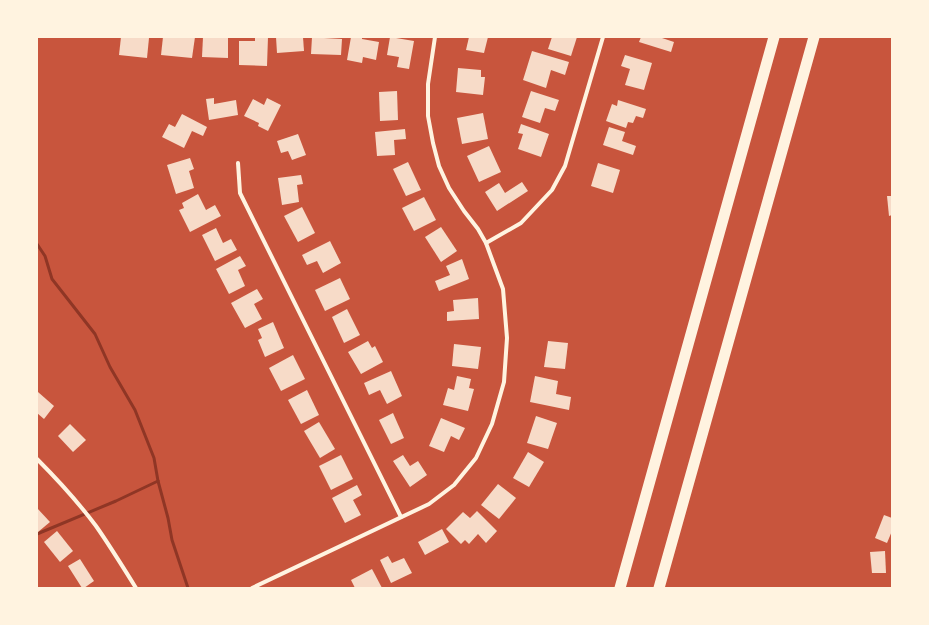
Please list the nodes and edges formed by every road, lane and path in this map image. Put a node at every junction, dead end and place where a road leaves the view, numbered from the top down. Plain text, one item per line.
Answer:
1 (435, 37) edge
2 (602, 37) edge
3 (774, 37) edge
4 (814, 37) edge
5 (238, 163) dead end
6 (486, 243) junction
7 (37, 459) edge
8 (401, 517) junction
9 (136, 588) edge
10 (252, 588) edge
11 (620, 588) edge
12 (659, 588) edge

1 - 6 street
2 - 6 street
3 - 11 highway
4 - 12 highway
5 - 8 street
6 - 8 street
7 - 9 street
8 - 10 street

